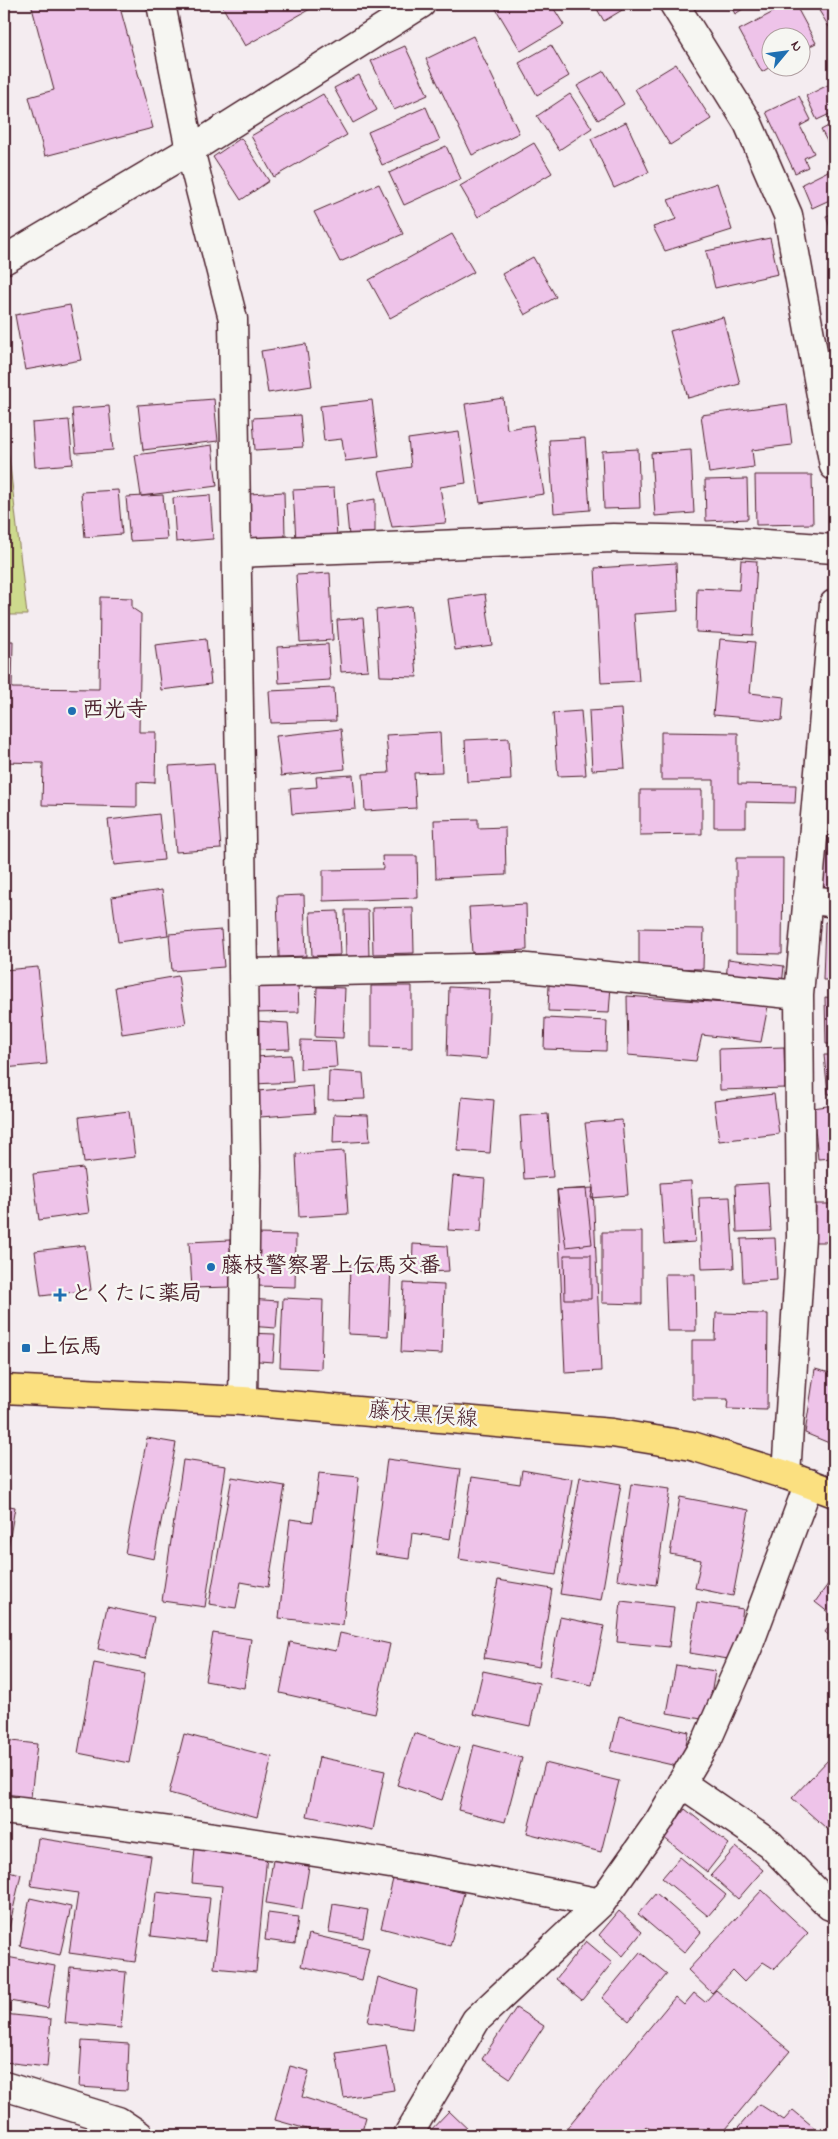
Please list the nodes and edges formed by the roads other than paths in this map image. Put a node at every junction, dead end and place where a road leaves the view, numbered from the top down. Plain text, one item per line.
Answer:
1 (161, 4) edge
2 (421, 4) edge
3 (674, 4) edge
4 (190, 150) junction
5 (4, 260) edge
6 (834, 466) edge
7 (834, 549) edge
8 (237, 553) junction
9 (834, 604) edge
10 (808, 899) junction
11 (834, 902) edge
12 (243, 973) junction
13 (799, 995) junction
14 (4, 1389) edge
15 (243, 1401) junction
16 (798, 1479) junction
17 (834, 1493) edge
18 (681, 1783) junction
19 (4, 1810) edge
20 (601, 1903) junction
21 (834, 1907) edge
22 (4, 2086) edge
23 (139, 2135) edge
24 (408, 2135) edge

1 - 4 street
2 - 4 street
3 - 6 street
4 - 5 street
4 - 8 street
7 - 8 street
8 - 12 street
9 - 10 street
10 - 11 street
10 - 13 street
12 - 13 street
12 - 15 street
13 - 16 street
14 - 15 main road, 藤枝黒俣線
15 - 16 main road, 藤枝黒俣線
16 - 17 main road, 藤枝黒俣線
16 - 18 street
18 - 20 street
18 - 21 street
19 - 20 street
20 - 24 street
22 - 23 street

